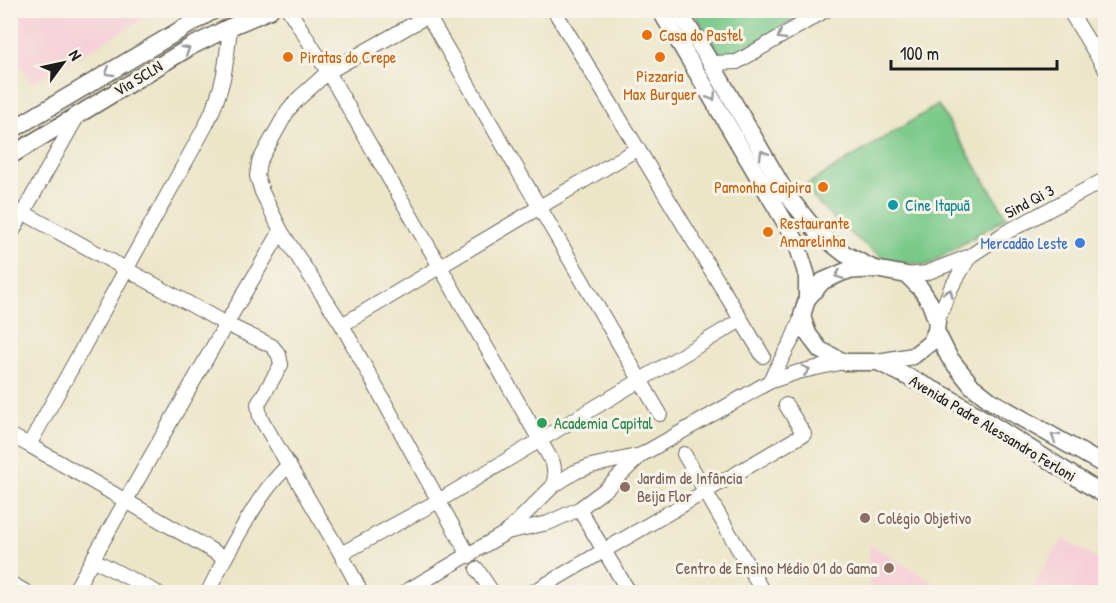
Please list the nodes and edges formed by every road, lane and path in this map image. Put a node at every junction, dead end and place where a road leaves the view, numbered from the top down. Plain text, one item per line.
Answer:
1 (193, 10) edge
2 (214, 10) edge
3 (270, 10) edge
4 (290, 10) edge
5 (554, 10) edge
6 (660, 10) edge
7 (678, 10) edge
8 (826, 10) edge
9 (1069, 10) edge
10 (433, 13) edge
11 (230, 27) junction
12 (181, 30) junction
13 (737, 62) junction
14 (711, 63) junction
15 (1106, 70) edge
16 (328, 72) junction
17 (724, 86) junction
18 (78, 115) junction
19 (10, 131) edge
20 (637, 149) junction
21 (10, 156) edge
22 (1106, 179) edge
23 (540, 208) junction
24 (24, 213) junction
25 (281, 231) junction
26 (10, 236) edge
27 (964, 262) junction
28 (440, 266) junction
29 (126, 269) junction
30 (875, 269) junction
31 (907, 275) junction
32 (804, 308) junction
33 (741, 320) junction
34 (226, 324) junction
35 (342, 325) junction
36 (937, 327) junction
37 (763, 356) dead end
38 (844, 362) junction
39 (878, 362) junction
40 (640, 379) junction
41 (769, 382) junction
42 (786, 405) dead end
43 (660, 414) dead end
44 (10, 435) edge
45 (540, 440) junction
46 (29, 445) junction
47 (684, 454) dead end
48 (641, 455) junction
49 (553, 462) junction
50 (289, 465) junction
51 (591, 466) junction
52 (1106, 466) edge
53 (575, 472) junction
54 (553, 486) junction
55 (606, 489) junction
56 (705, 492) junction
57 (1106, 496) edge
58 (126, 500) junction
59 (440, 500) junction
60 (537, 500) junction
61 (579, 510) junction
62 (548, 523) junction
63 (507, 532) junction
64 (605, 551) junction
65 (341, 554) junction
66 (469, 556) junction
67 (225, 558) junction
68 (94, 560) junction
69 (477, 569) dead end
70 (10, 583) edge
71 (357, 586) dead end
72 (26, 592) edge
73 (74, 592) edge
74 (156, 592) edge
75 (208, 592) edge
76 (405, 592) edge
77 (492, 592) edge
78 (533, 592) edge
79 (629, 592) edge
80 (763, 592) edge

1 - 12 street
2 - 12 main road, Via SCLN
3 - 11 main road, Via SCLN
4 - 16 street
5 - 20 street
6 -> 32 main road
7 - 14 main road
8 -> 13 street
9 - 15 street
10 - 16 street
10 - 23 street
18 -> 11 main road, Via SCLN
11 - 29 street
12 -> 19 main road, Via SCLN
13 - 14 street
13 - 17 street
14 - 17 main road
16 - 25 street
16 - 28 street
30 -> 17 main road
18 - 21 main road, Via SCLN
18 - 24 street
20 - 23 street
20 - 33 street
22 - 27 street, Sind Qi 3
23 - 28 street
23 - 40 street
24 - 26 street
24 - 29 street
25 - 34 street
25 - 35 street
27 - 31 street
36 -> 27 street
28 - 35 street
28 - 45 street
29 - 34 street
29 - 46 street
30 - 31 main road
30 -> 32 main road
31 - 36 main road
32 - 38 main road
32 - 41 street
33 - 37 street
33 - 40 street
34 - 50 street
34 - 58 street
35 - 59 street
36 - 39 main road
52 -> 36 main road, Avenida Padre Alessandro Ferloni
38 - 39 main road
41 -> 38 street
39 - 57 main road, Avenida Padre Alessandro Ferloni
40 - 43 street
40 - 45 street
41 - 48 street
42 - 56 street
44 - 46 street
45 - 49 street
45 - 59 street
46 - 58 street
47 - 56 street
48 - 51 street
48 - 55 street
49 - 53 street
49 - 54 street
50 - 65 street
50 - 67 street
51 - 53 street
51 - 55 street
53 - 54 street
54 - 60 street
55 - 61 street
56 - 64 street
56 - 80 street
58 - 67 street
58 - 68 street
59 - 65 street
59 - 66 street
60 - 62 street
60 - 63 street
61 - 62 street
61 - 64 street
62 - 63 street
63 - 66 street
64 - 78 street
64 - 79 street
65 - 71 street
66 - 76 street
67 - 75 street
68 - 73 street
68 - 74 street
69 - 77 street
70 - 72 street

